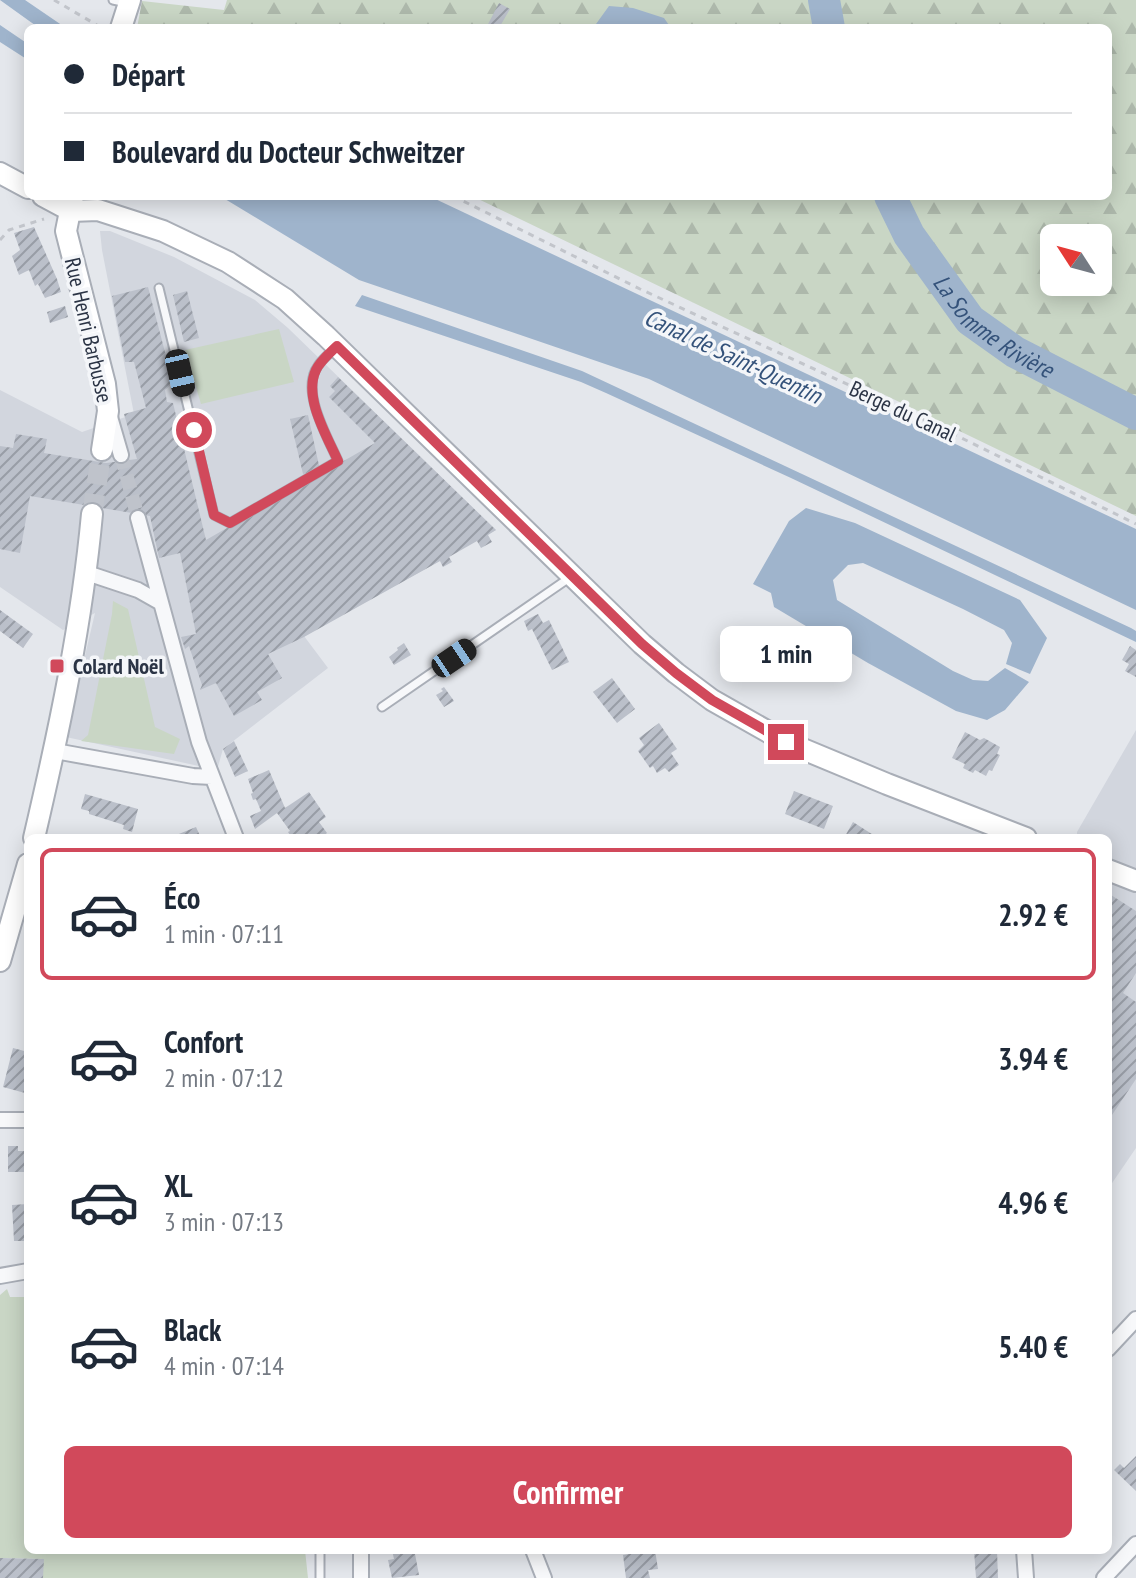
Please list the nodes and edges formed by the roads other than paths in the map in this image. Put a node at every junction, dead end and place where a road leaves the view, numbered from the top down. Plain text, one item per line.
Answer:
1 (124, 1) edge
2 (121, 24) edge
3 (0, 173) edge
4 (24, 186) edge
5 (72, 204) edge
6 (159, 288) dead end
7 (337, 346) junction
8 (112, 452) tunnel mouth
9 (92, 514) tunnel mouth
10 (138, 518) tunnel mouth
11 (87, 573) junction
12 (572, 576) junction
13 (161, 603) junction
14 (382, 707) dead end
15 (55, 751) junction
16 (212, 777) junction
17 (35, 834) edge
18 (234, 834) edge
19 (1016, 834) edge
20 (1112, 872) edge
21 (24, 877) edge
22 (1136, 881) edge
23 (6, 917) edge
24 (0, 961) edge
25 (0, 1120) edge
26 (24, 1120) edge
27 (24, 1272) edge
28 (0, 1276) edge
29 (1136, 1319) edge
30 (1112, 1345) edge
31 (1136, 1544) edge
32 (320, 1554) edge
33 (361, 1554) edge
34 (535, 1554) edge
35 (1024, 1554) edge
36 (320, 1578) edge
37 (361, 1578) edge
38 (544, 1578) edge
39 (1026, 1578) edge
40 (1104, 1578) edge

1 - 2 street
3 - 4 street
5 - 7 street
5 - 8 street, Rue Henri Barbusse
6 - 7 lane
7 - 12 street
9 - 11 street
10 - 13 street
11 - 13 street
11 - 15 street
12 - 14 lane
12 - 19 street
13 - 16 street
15 - 16 street
15 - 17 street
16 - 18 street
20 - 22 street
21 - 23 street
23 - 24 street
25 - 26 street
27 - 28 street
29 - 30 street
31 - 40 street
32 - 36 lane
33 - 37 street
34 - 38 street
35 - 39 street

